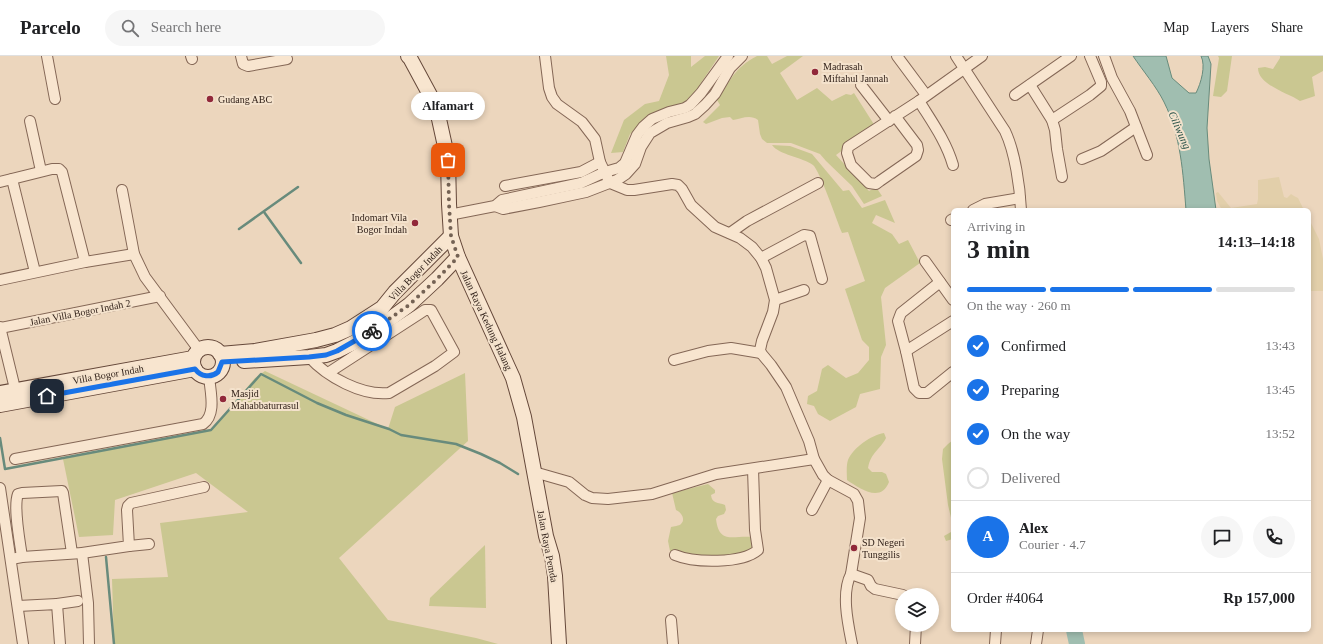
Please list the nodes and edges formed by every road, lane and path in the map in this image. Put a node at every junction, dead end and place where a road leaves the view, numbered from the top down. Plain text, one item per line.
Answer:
1 (48, 56) edge
2 (241, 56) edge
3 (545, 56) edge
4 (728, 56) edge
5 (742, 56) edge
6 (897, 56) edge
7 (956, 56) edge
8 (982, 56) edge
9 (1071, 56) edge
10 (1090, 56) edge
11 (1104, 56) edge
12 (411, 57) edge
13 (287, 59) dead end
14 (964, 69) junction
15 (861, 85) dead end
16 (1030, 85) junction
17 (1015, 95) dead end
18 (922, 98) junction
19 (55, 99) dead end
20 (892, 118) junction
21 (30, 120) dead end
22 (1052, 120) junction
23 (1136, 127) junction
24 (637, 147) junction
25 (1147, 155) dead end
26 (1082, 159) dead end
27 (600, 162) junction
28 (953, 165) dead end
29 (41, 171) junction
30 (605, 172) junction
31 (1062, 177) dead end
32 (12, 179) junction
33 (0, 182) edge
34 (610, 183) junction
35 (818, 183) dead end
36 (505, 186) dead end
37 (122, 190) dead end
38 (1020, 198) junction
39 (495, 206) junction
40 (977, 208) edge
41 (1021, 208) edge
42 (449, 215) junction
43 (730, 233) junction
44 (451, 236) junction
45 (134, 254) junction
46 (458, 257) junction
47 (761, 258) junction
48 (925, 261) dead end
49 (85, 262) junction
50 (423, 265) junction
51 (35, 272) junction
52 (437, 279) junction
53 (822, 279) dead end
54 (0, 280) edge
55 (940, 282) junction
56 (804, 290) dead end
57 (395, 292) junction
58 (160, 296) junction
59 (951, 297) edge
60 (775, 300) junction
61 (414, 310) junction
62 (951, 321) edge
63 (0, 327) edge
64 (906, 351) junction
65 (761, 354) junction
66 (255, 355) junction
67 (309, 357) junction
68 (222, 358) junction
69 (196, 359) junction
70 (674, 360) dead end
71 (328, 373) junction
72 (951, 374) edge
73 (209, 376) junction
74 (0, 393) edge
75 (17, 396) junction
76 (0, 405) edge
77 (15, 459) dead end
78 (814, 459) junction
79 (753, 469) junction
80 (534, 472) junction
81 (828, 480) junction
82 (204, 486) dead end
83 (0, 488) edge
84 (812, 510) dead end
85 (4, 533) edge
86 (149, 544) dead end
87 (129, 546) junction
88 (77, 553) junction
89 (675, 554) dead end
90 (22, 557) junction
91 (11, 559) junction
92 (851, 574) junction
93 (895, 594) edge
94 (78, 601) dead end
95 (57, 604) junction
96 (18, 606) junction
97 (671, 620) dead end
98 (916, 632) edge
99 (996, 632) edge
100 (1038, 632) edge
101 (23, 644) edge
102 (60, 644) edge
103 (89, 644) edge
104 (559, 644) edge
105 (673, 644) edge
106 (852, 644) edge
107 (915, 644) edge
108 (995, 644) edge
109 (1036, 644) edge

1 - 19 street
2 - 13 street
3 - 27 street
4 - 24 street
5 - 24 street
6 - 18 street
7 - 14 street
8 - 14 street
9 - 16 street
10 - 22 street
11 - 23 street
12 - 42 street, Jalan Raya Kedung Halang
14 - 18 street
14 - 38 street
15 - 20 street
16 - 17 street
16 - 22 street
18 - 20 street
18 - 28 street
20 - 20 street
21 - 29 street
22 - 31 street
23 - 25 street
23 - 26 street
24 - 30 street
24 - 34 street
27 - 30 street
27 - 36 street
29 - 32 street
29 - 49 street
30 - 34 street
30 - 39 street
32 - 33 street
32 - 51 street
34 - 39 street
34 - 43 street
35 - 43 street
37 - 45 street
38 - 40 street
38 - 41 street
39 - 42 street
42 - 44 street, Jalan Raya Kedung Halang
43 - 47 street
44 - 46 street, Jalan Raya Kedung Halang
44 - 50 street, Villa Bogor Indah
45 - 49 street
45 - 58 street
46 - 52 street, Villa Bogor Indah
46 - 80 street, Jalan Raya Kedung Halang
47 - 53 street
47 - 60 street
48 - 55 street
49 - 51 street
50 - 52 street
50 - 57 street, Villa Bogor Indah
51 - 54 street
52 - 61 street, Villa Bogor Indah
55 - 59 street
55 - 64 street
56 - 60 street
57 - 61 street
57 - 66 street, Villa Bogor Indah
58 - 63 street, Jalan Villa Bogor Indah 2
58 - 69 street
60 - 65 street
61 - 67 street, Villa Bogor Indah
61 - 71 street
61 - 71 street
62 - 64 street
63 - 75 street, Jalan Villa Bogor Indah 2
64 - 72 street
65 - 70 street
65 - 78 street
66 - 67 street, Villa Bogor Indah
66 - 68 street, Villa Bogor Indah
67 - 71 street
68 - 69 street, Villa Bogor Indah
68 - 73 street
69 - 73 street
69 - 75 street, Villa Bogor Indah
73 - 77 street
74 - 75 street, Villa Bogor Indah
75 - 76 street, Villa Bogor Indah
78 - 79 street
78 - 81 street
79 - 80 street
79 - 89 street
80 - 104 street, Jalan Raya Pemda
81 - 84 street
81 - 92 street
82 - 87 street
83 - 85 street
85 - 91 street
86 - 87 street
87 - 88 street
88 - 90 street
88 - 90 street
88 - 103 street
90 - 91 street
91 - 96 street
92 - 93 street
92 - 106 street
94 - 95 street
95 - 96 street
95 - 102 street
96 - 101 street
97 - 105 street
98 - 107 street
99 - 108 street
100 - 109 street

